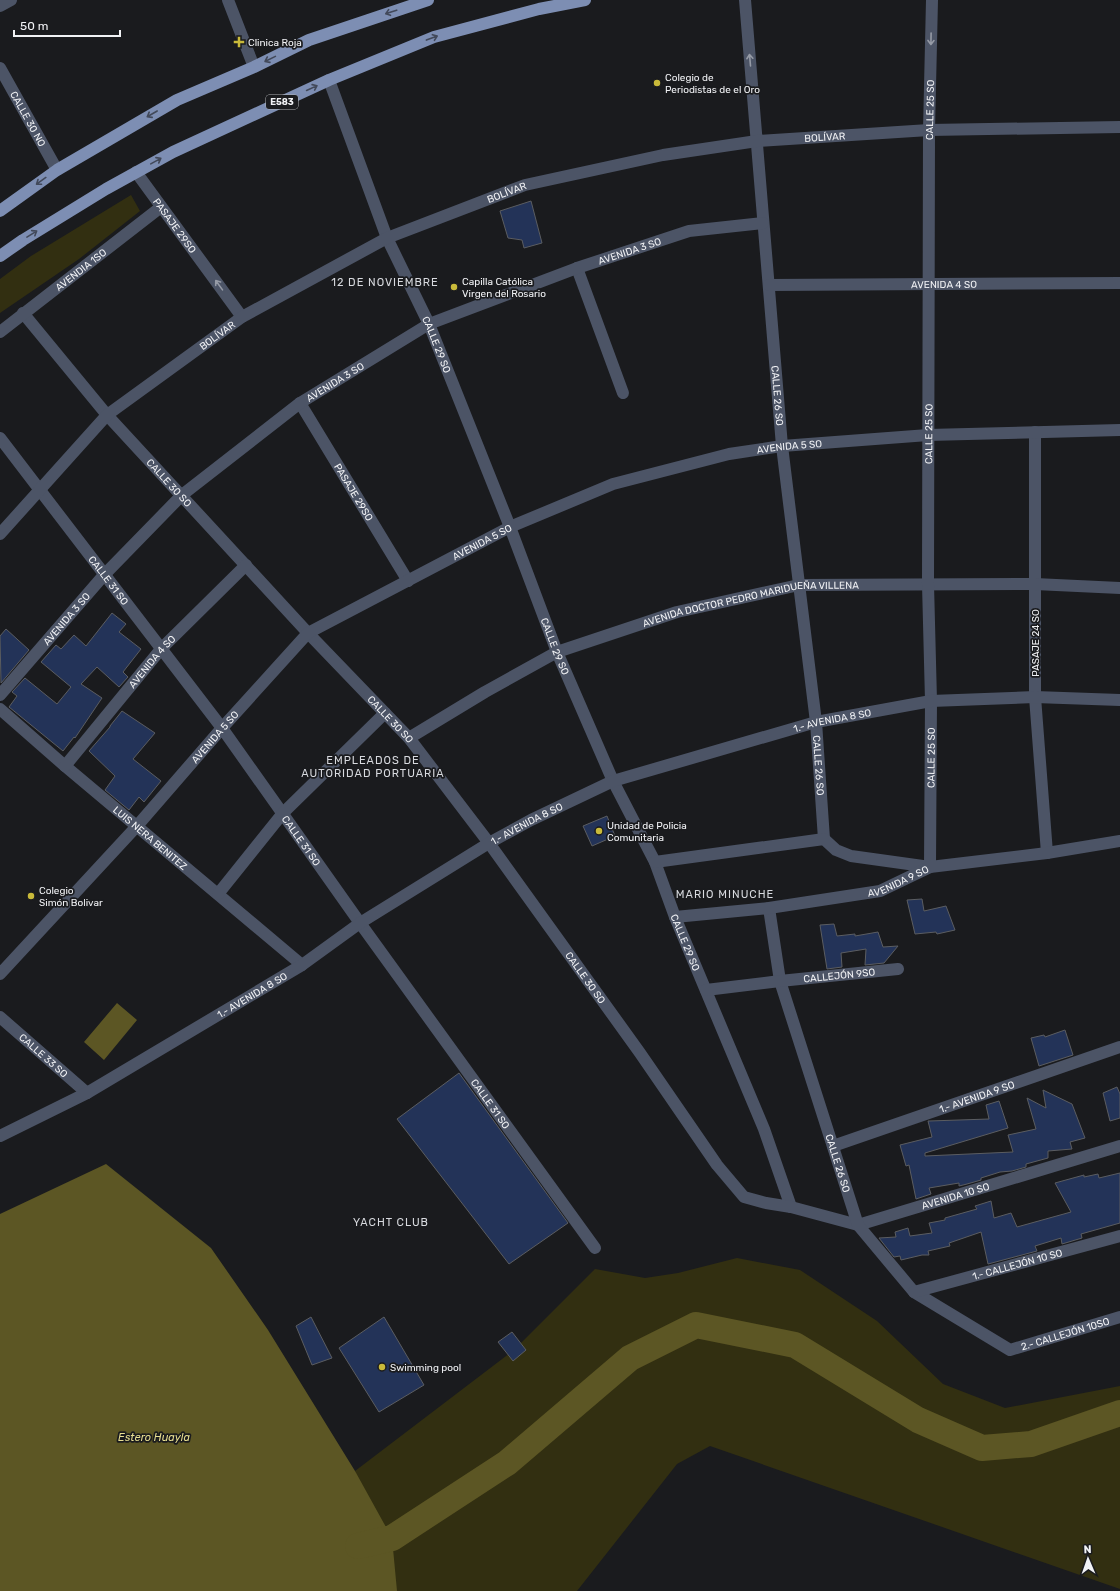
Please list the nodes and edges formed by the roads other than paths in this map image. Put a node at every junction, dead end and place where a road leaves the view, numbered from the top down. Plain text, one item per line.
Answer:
1 (11, 0) edge
2 (228, 0) edge
3 (428, 0) edge
4 (585, 0) edge
5 (745, 0) edge
6 (932, 0) edge
7 (0, 6) edge
8 (254, 67) junction
9 (0, 68) edge
10 (329, 80) junction
11 (1120, 127) edge
12 (929, 130) junction
13 (757, 141) junction
14 (57, 170) junction
15 (136, 172) junction
16 (161, 207) junction
17 (0, 211) edge
18 (763, 223) junction
19 (387, 238) junction
20 (0, 256) edge
21 (577, 268) junction
22 (1120, 283) edge
23 (929, 284) junction
24 (769, 285) junction
25 (23, 313) junction
26 (242, 316) junction
27 (429, 324) junction
28 (0, 332) edge
29 (623, 394) dead end
30 (300, 403) junction
31 (107, 414) junction
32 (1120, 430) edge
33 (1035, 432) junction
34 (928, 435) junction
35 (0, 438) edge
36 (782, 446) junction
37 (39, 489) junction
38 (182, 495) junction
39 (510, 527) junction
40 (0, 534) edge
41 (246, 565) junction
42 (104, 575) junction
43 (408, 581) junction
44 (928, 584) junction
45 (1035, 584) junction
46 (799, 585) junction
47 (1120, 588) edge
48 (308, 633) junction
49 (162, 649) junction
50 (557, 652) junction
51 (0, 695) edge
52 (1035, 697) junction
53 (1120, 700) edge
54 (931, 701) junction
55 (0, 709) edge
56 (385, 713) junction
57 (816, 722) junction
58 (222, 728) junction
59 (409, 738) junction
60 (65, 766) junction
61 (613, 781) junction
62 (282, 813) junction
63 (137, 826) junction
64 (824, 839) junction
65 (1120, 841) edge
66 (489, 843) junction
67 (1047, 853) junction
68 (655, 862) junction
69 (930, 867) junction
70 (218, 894) junction
71 (769, 908) junction
72 (675, 917) junction
73 (360, 923) junction
74 (302, 965) junction
75 (898, 969) dead end
76 (0, 974) edge
77 (780, 981) junction
78 (706, 990) junction
79 (0, 1017) edge
80 (1120, 1047) edge
81 (87, 1093) junction
82 (0, 1136) edge
83 (833, 1146) junction
84 (1120, 1146) edge
85 (791, 1207) junction
86 (858, 1225) junction
87 (1120, 1236) edge
88 (595, 1248) dead end
89 (914, 1292) junction
90 (1120, 1317) edge
91 (1010, 1350) joint

1 - 7 street
2 - 8 street
3 -> 8 main road
10 -> 4 main road, E583
13 -> 5 street, CALLE 26 SO
6 -> 12 street, CALLE 25 SO
8 -> 14 main road
9 - 14 street, CALLE 30 NO
15 -> 10 main road, E583
10 - 19 street, CALLE 29 SO
11 - 12 street, BOLÍVAR
12 - 13 street, BOLÍVAR
12 - 23 street, CALLE 25 SO
13 - 18 street, CALLE 26 SO
13 - 19 street, BOLÍVAR
14 -> 17 main road
15 - 16 street, PASAJE 29SO
20 -> 15 main road, E583
16 - 25 street, AVENDIA 1SO
26 -> 16 street, PASAJE 29SO
18 - 21 street, AVENIDA 3 SO
18 - 24 street, CALLE 26 SO
19 - 26 street, BOLÍVAR
19 - 27 street, CALLE 29 SO
21 - 27 street, AVENIDA 3 SO
21 - 29 street
22 - 23 street, AVENIDA 4 SO
23 - 24 street, AVENIDA 4 SO
23 - 34 street, CALLE 25 SO
24 - 36 street, CALLE 26 SO
25 - 28 street, AVENDIA 1SO
25 - 31 street, CALLE 30 SO
26 - 31 street, BOLÍVAR
27 - 30 street, AVENIDA 3 SO
27 - 39 street, CALLE 29 SO
30 - 38 street, AVENIDA 3 SO
30 - 43 street, PASAJE 29SO
31 - 37 street, BOLÍVAR
31 - 38 street, CALLE 30 SO
32 - 33 street, AVENIDA 5 SO
33 - 34 street, AVENIDA 5 SO
33 - 45 street, PASAJE 24 SO
34 - 36 street, AVENIDA 5 SO
34 - 44 street, CALLE 25 SO
35 - 37 street, CALLE 31 SO
36 - 39 street, AVENIDA 5 SO
36 - 46 street, CALLE 26 SO
37 - 40 street, BOLÍVAR
37 - 42 street, CALLE 31 SO
38 - 41 street, CALLE 30 SO
38 - 42 street, AVENIDA 3 SO
39 - 43 street, AVENIDA 5 SO
39 - 50 street, CALLE 29 SO
41 - 48 street, CALLE 30 SO
41 - 49 street, AVENIDA 4 SO
42 - 49 street, CALLE 31 SO
42 - 51 street, AVENIDA 3 SO
43 - 48 street, AVENIDA 5 SO
44 - 45 street, AVENIDA DOCTOR PEDRO MARIDUEÑA VILLENA
44 - 46 street, AVENIDA DOCTOR PEDRO MARIDUEÑA VILLENA
44 - 54 street, CALLE 25 SO
45 - 47 street, AVENIDA DOCTOR PEDRO MARIDUEÑA VILLENA
45 - 52 street, PASAJE 24 SO
46 - 50 street, AVENIDA DOCTOR PEDRO MARIDUEÑA VILLENA
46 - 57 street, CALLE 26 SO
48 - 56 street, CALLE 30 SO
48 - 58 street, AVENIDA 5 SO
49 - 58 street, CALLE 31 SO
49 - 60 street, AVENIDA 4 SO
50 - 59 street, AVENIDA DOCTOR PEDRO MARIDUEÑA VILLENA
50 - 61 street, CALLE 29 SO
52 - 53 street, 1.- AVENIDA 8 SO
52 - 54 street, 1.- AVENIDA 8 SO
52 - 67 street, PASAJE 24 SO
54 - 57 street, 1.- AVENIDA 8 SO
54 - 69 street, CALLE 25 SO
55 - 60 street, LUIS NERA BENITEZ
56 - 59 street, CALLE 30 SO
56 - 62 street
57 - 61 street, 1.- AVENIDA 8 SO
57 - 64 street, CALLE 26 SO
58 - 62 street, CALLE 31 SO
58 - 63 street, AVENIDA 5 SO
59 - 66 street, CALLE 30 SO
60 - 63 street, LUIS NERA BENITEZ
61 - 66 street, 1.- AVENIDA 8 SO
61 - 68 street, CALLE 29 SO
62 - 70 street
62 - 73 street, CALLE 31 SO
63 - 70 street, LUIS NERA BENITEZ
63 - 76 street, AVENIDA 5 SO
64 - 68 street
64 - 69 street
65 - 67 street, AVENIDA 9 SO
66 - 73 street, 1.- AVENIDA 8 SO
66 - 85 street, CALLE 30 SO
67 - 69 street, AVENIDA 9 SO
68 - 72 street, CALLE 29 SO
69 - 71 street, AVENIDA 9 SO
70 - 74 street, LUIS NERA BENITEZ
71 - 72 street, AVENIDA 9 SO
71 - 77 street, CALLE 26 SO
72 - 78 street, CALLE 29 SO
73 - 74 street, 1.- AVENIDA 8 SO
73 - 88 street, CALLE 31 SO
74 - 81 street, 1.- AVENIDA 8 SO
75 - 77 street, CALLEJÓN 9SO
77 - 78 street, CALLEJÓN 9SO
77 - 83 street, CALLE 26 SO
78 - 85 street, CALLE 29 SO
79 - 81 street, CALLE 33 SO
80 - 83 street, 1.- AVENIDA 9 SO
81 - 82 street, 1.- AVENIDA 8 SO
83 - 86 street, CALLE 26 SO
84 - 86 street, AVENIDA 10 SO
85 - 86 street
86 - 89 street, CALLE 26 SO
87 - 89 street, 1.- CALLEJÓN 10 SO
89 - 91 street, CALLE 26 SO
90 - 91 street, 2.- CALLEJÓN 10SO

